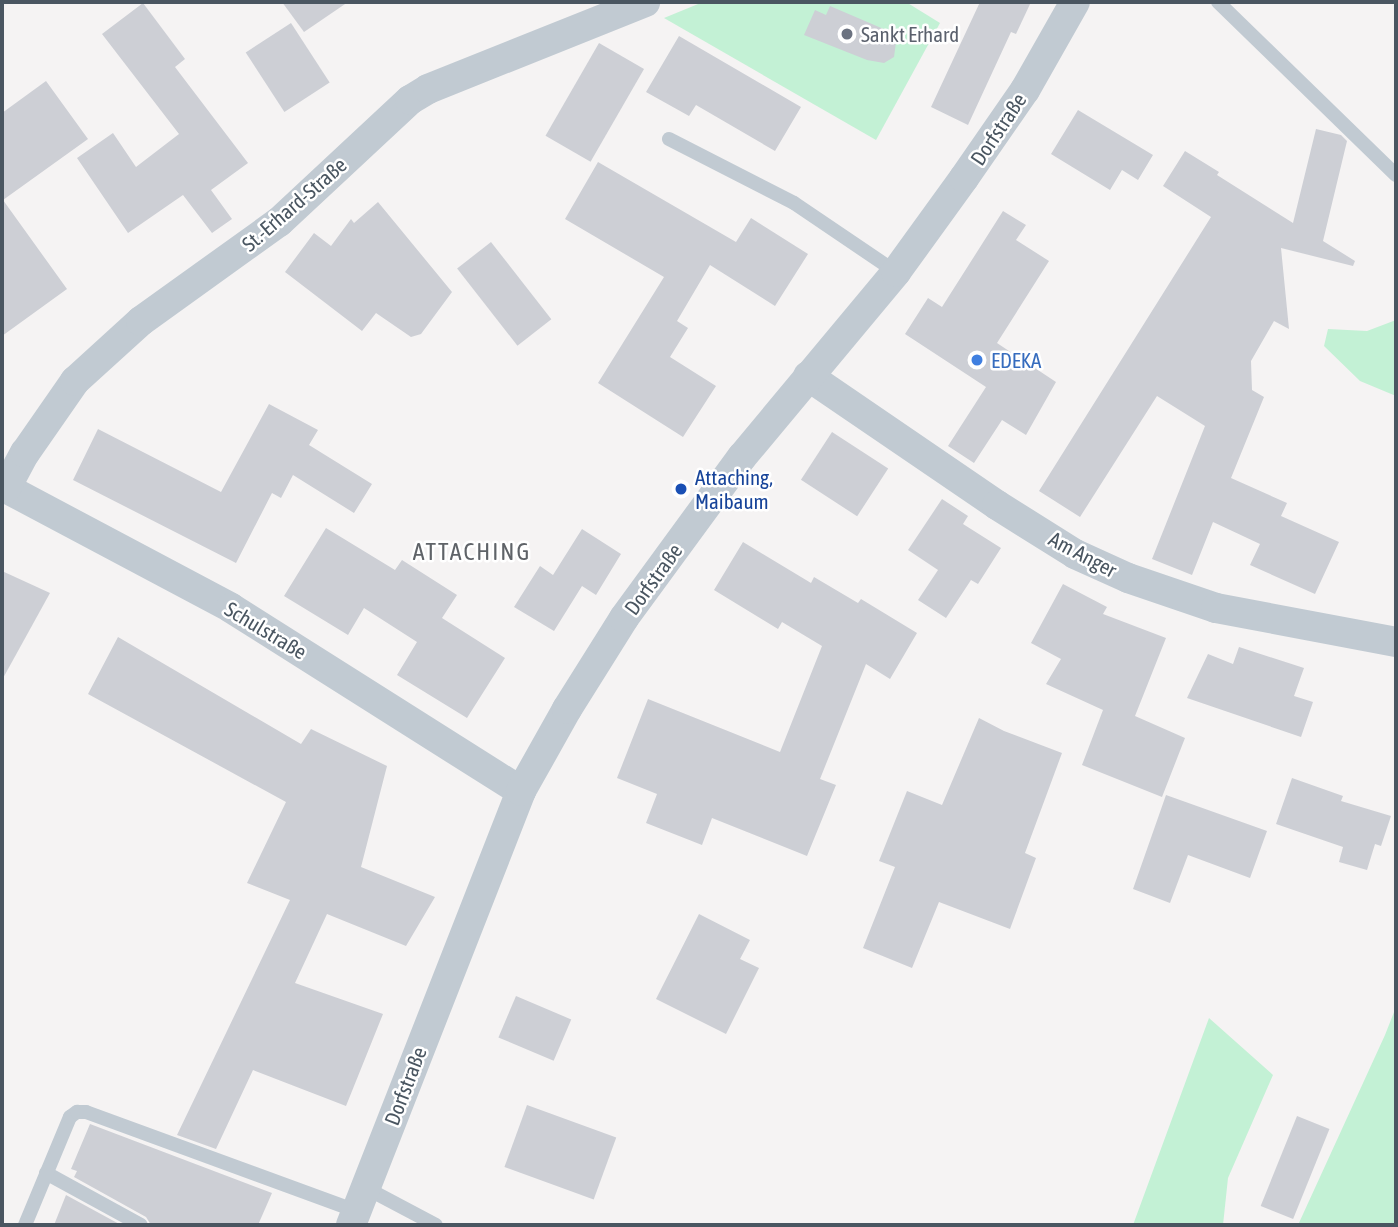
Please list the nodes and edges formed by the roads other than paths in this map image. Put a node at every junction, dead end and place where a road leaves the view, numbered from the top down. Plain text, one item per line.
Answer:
1 (645, 2) edge
2 (1076, 2) edge
3 (1218, 2) edge
4 (669, 139) dead end
5 (1396, 175) edge
6 (896, 272) junction
7 (808, 376) junction
8 (4, 487) edge
9 (1396, 642) edge
10 (521, 791) junction
11 (46, 1173) junction
12 (358, 1208) edge
13 (25, 1225) edge
14 (141, 1225) edge
15 (436, 1225) edge

1 - 8 street, St.-Erhard-Straße
2 - 6 street, Dorfstraße
3 - 5 lane
4 - 6 lane
6 - 7 street, Dorfstraße
7 - 9 street, Am Anger
7 - 10 street, Dorfstraße
8 - 10 street, Schulstraße
10 - 12 street, Dorfstraße
11 - 12 lane
11 - 13 lane
11 - 14 lane
12 - 15 lane

